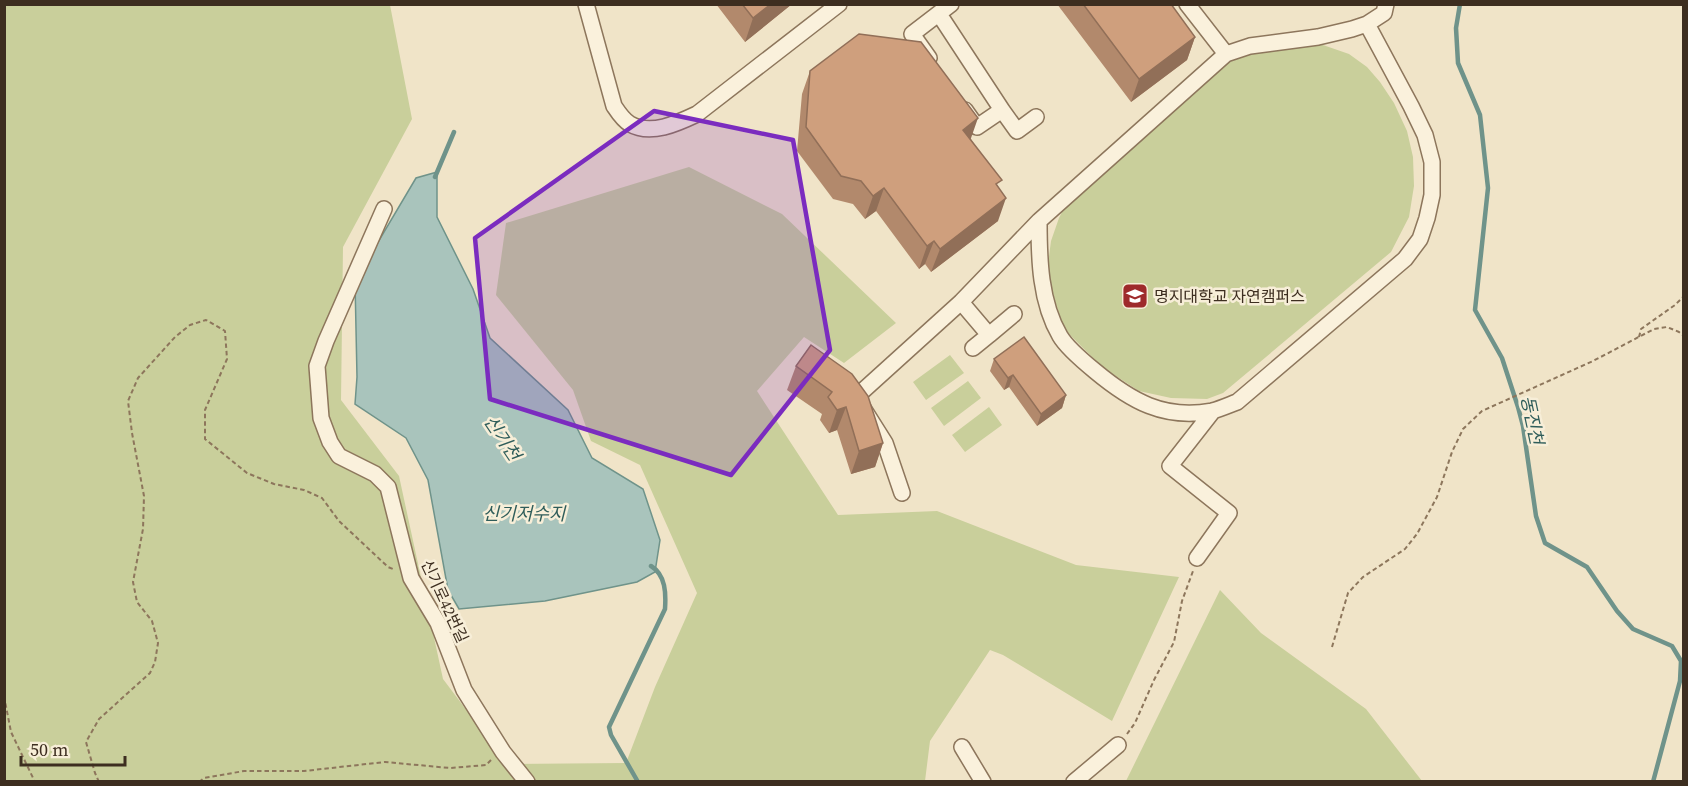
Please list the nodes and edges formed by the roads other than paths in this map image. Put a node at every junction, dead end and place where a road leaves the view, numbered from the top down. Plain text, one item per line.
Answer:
1 (586, 4) edge
2 (839, 4) edge
3 (1187, 4) edge
4 (1386, 4) edge
5 (945, 9) edge
6 (1367, 24) junction
7 (1226, 54) junction
8 (938, 71) edge
9 (957, 99) edge
10 (1002, 110) junction
11 (1036, 117) dead end
12 (384, 209) dead end
13 (1039, 221) junction
14 (962, 302) junction
15 (1014, 314) dead end
16 (989, 335) junction
17 (973, 348) dead end
18 (1213, 411) junction
19 (902, 493) dead end
20 (1197, 558) road end
21 (1118, 745) road end
22 (962, 747) dead end
23 (526, 782) edge
24 (983, 782) edge
25 (1074, 782) edge

1 - 2 street
3 - 7 street
4 - 6 street
5 - 8 street
5 - 10 street
6 - 7 street
6 - 18 street
7 - 13 street
9 - 10 street
10 - 11 street
12 - 23 street, 신기로42번길
13 - 14 street
13 - 18 street
14 - 16 street
14 - 19 street
15 - 16 street
16 - 17 street
18 - 20 street
21 - 25 street
22 - 24 street

